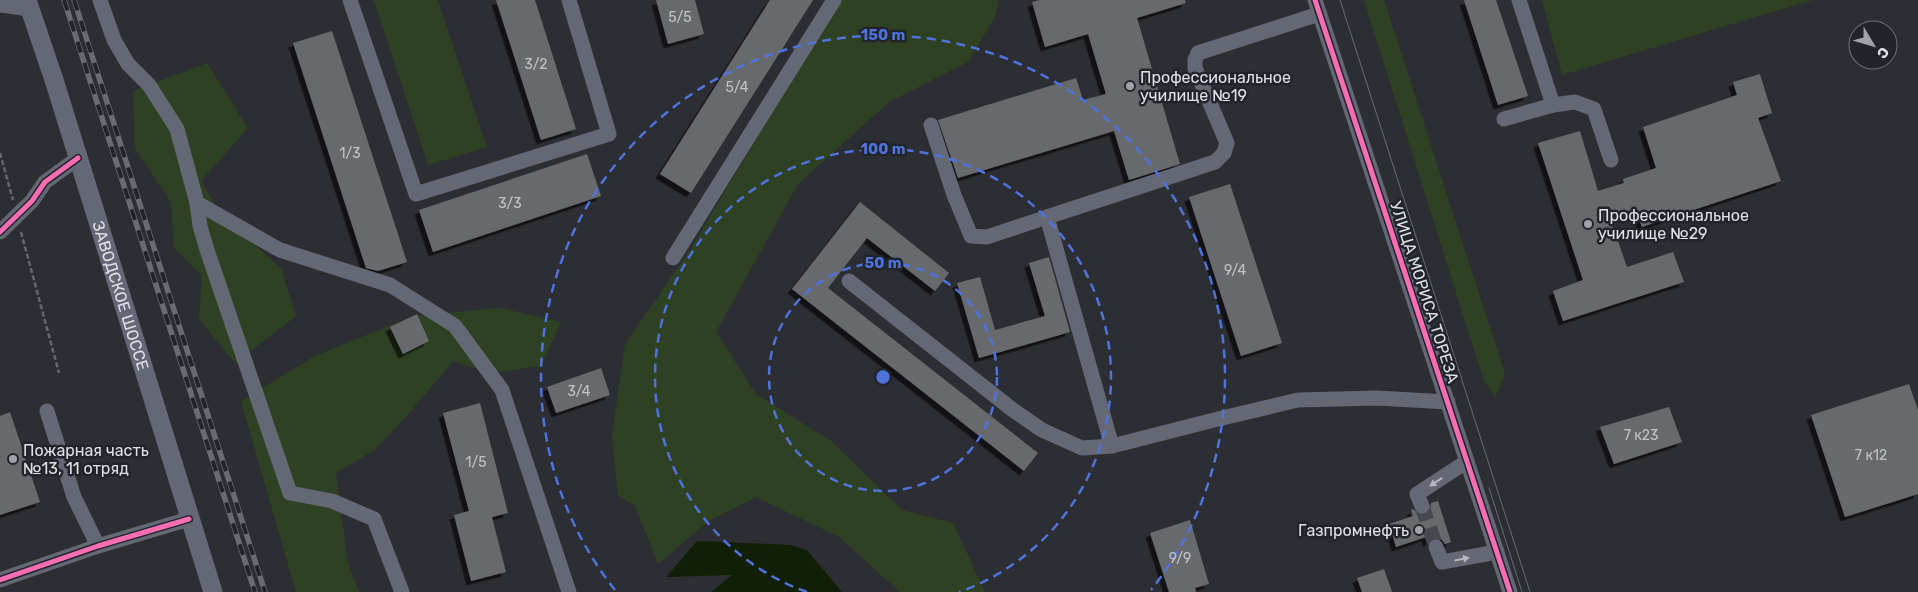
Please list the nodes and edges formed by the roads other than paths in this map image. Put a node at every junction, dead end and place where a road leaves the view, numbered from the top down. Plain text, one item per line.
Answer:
1 (100, 0) edge
2 (350, 0) edge
3 (569, 0) edge
4 (834, 0) edge
5 (1519, 0) edge
6 (0, 5) edge
7 (29, 5) edge
8 (1317, 7) edge
9 (1553, 105) junction
10 (1504, 119) dead end
11 (931, 125) dead end
12 (78, 158) junction
13 (1611, 160) dead end
14 (197, 203) junction
15 (1047, 217) junction
16 (0, 232) edge
17 (673, 258) dead end
18 (849, 281) dead end
19 (1448, 402) junction
20 (47, 411) dead end
21 (1112, 446) junction
22 (1466, 462) junction
23 (1422, 506) tunnel mouth
24 (189, 519) junction
25 (98, 546) junction
26 (1436, 547) tunnel mouth
27 (1497, 552) junction
28 (0, 580) edge
29 (213, 592) edge
30 (402, 592) edge
31 (570, 592) edge
32 (1510, 592) edge

1 - 14 street
2 - 3 street
4 - 17 street
5 - 9 street
6 - 7 street
7 - 12 main road, ЗАВОДСКОЕ ШОССЕ
8 - 15 street
8 - 19 street, УЛИЦА МОРИСА ТОРЕЗА
9 - 10 street
9 - 13 street
11 - 15 street
12 - 16 street
12 - 24 main road, ЗАВОДСКОЕ ШОССЕ
14 - 30 street
14 - 31 street
15 - 21 street
18 - 21 street
19 - 21 street
19 - 22 street, УЛИЦА МОРИСА ТОРЕЗА
20 - 25 street
22 -> 23 street
22 - 27 street, УЛИЦА МОРИСА ТОРЕЗА
24 - 25 street
24 - 29 main road, ЗАВОДСКОЕ ШОССЕ
25 - 28 street
26 -> 27 street
27 - 32 street, УЛИЦА МОРИСА ТОРЕЗА

